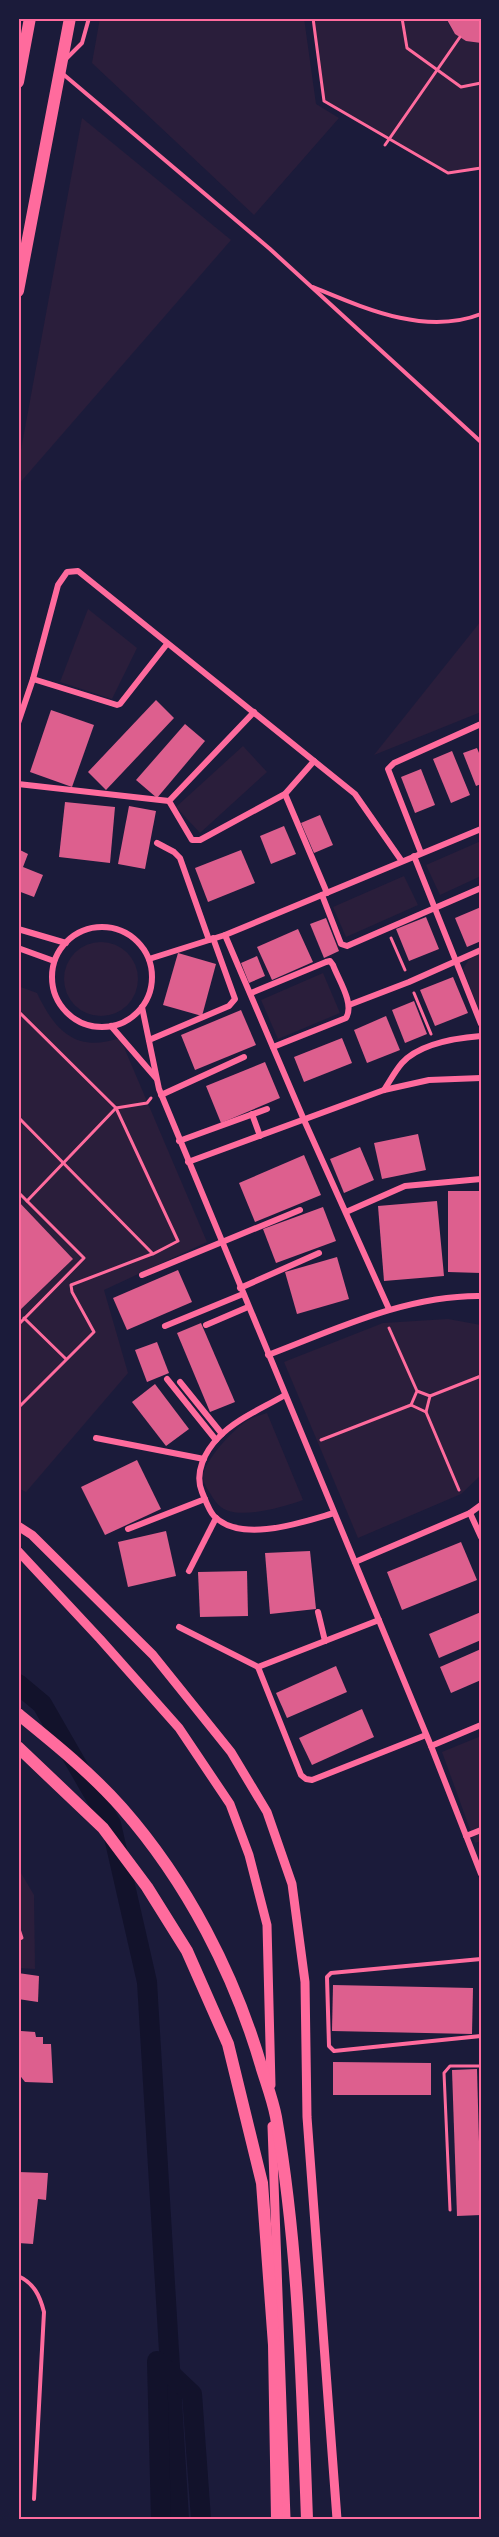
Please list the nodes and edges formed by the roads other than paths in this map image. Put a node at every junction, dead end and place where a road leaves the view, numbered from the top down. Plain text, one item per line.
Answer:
1 (30, 18) edge
2 (70, 18) edge
3 (89, 18) edge
4 (61, 67) junction
5 (18, 81) edge
6 (309, 286) junction
7 (18, 291) edge
8 (481, 314) edge
9 (481, 442) edge
10 (167, 644) junction
11 (33, 679) junction
12 (254, 712) junction
13 (18, 723) edge
14 (481, 724) edge
15 (314, 761) junction
16 (18, 784) edge
17 (285, 794) junction
18 (169, 801) junction
19 (481, 829) edge
20 (157, 843) dead end
21 (417, 854) junction
22 (401, 860) junction
23 (481, 888) edge
24 (324, 894) junction
25 (435, 907) junction
26 (18, 928) edge
27 (225, 935) junction
28 (211, 939) junction
29 (66, 943) junction
30 (18, 948) edge
31 (481, 951) edge
32 (149, 959) junction
33 (54, 961) junction
34 (456, 962) junction
35 (251, 993) junction
36 (349, 1005) junction
37 (142, 1007) junction
38 (481, 1024) edge
39 (111, 1026) junction
40 (481, 1036) edge
41 (148, 1040) junction
42 (273, 1047) junction
43 (244, 1057) dead end
44 (156, 1078) junction
45 (481, 1078) edge
46 (384, 1090) junction
47 (160, 1092) junction
48 (267, 1109) dead end
49 (252, 1114) junction
50 (304, 1120) junction
51 (260, 1136) junction
52 (179, 1141) junction
53 (188, 1162) junction
54 (481, 1172) edge
55 (481, 1179) edge
56 (300, 1210) dead end
57 (346, 1212) junction
58 (222, 1243) junction
59 (319, 1253) dead end
60 (142, 1275) dead end
61 (242, 1291) junction
62 (481, 1296) edge
63 (248, 1307) junction
64 (388, 1309) junction
65 (206, 1325) dead end
66 (165, 1326) dead end
67 (268, 1355) junction
68 (167, 1379) dead end
69 (180, 1382) dead end
70 (285, 1395) junction
71 (222, 1434) junction
72 (96, 1438) dead end
73 (216, 1440) junction
74 (204, 1460) junction
75 (205, 1498) junction
76 (481, 1505) edge
77 (334, 1513) junction
78 (470, 1513) junction
79 (216, 1518) junction
80 (18, 1526) edge
81 (128, 1529) dead end
82 (481, 1537) edge
83 (18, 1551) edge
84 (355, 1562) junction
85 (189, 1571) dead end
86 (318, 1612) dead end
87 (379, 1620) junction
88 (179, 1627) dead end
89 (325, 1641) junction
90 (258, 1667) junction
91 (18, 1714) edge
92 (481, 1725) edge
93 (426, 1735) junction
94 (431, 1746) junction
95 (18, 1747) edge
96 (481, 1830) edge
97 (466, 1836) junction
98 (481, 1874) edge
99 (481, 1959) edge
100 (481, 2036) edge
101 (18, 2276) edge
102 (34, 2499) dead end
103 (277, 2519) edge
104 (286, 2519) edge
105 (307, 2519) edge
106 (338, 2519) edge

1 - 5 main road
2 - 4 main road
3 - 4 lane
4 - 6 lane
4 - 7 main road
6 - 8 lane
6 - 9 lane
10 - 11 street
10 - 11 street
10 - 12 street
11 - 13 street
12 - 15 street
12 - 18 street
14 - 21 street
15 - 17 street
15 - 22 street
16 - 18 street
17 - 18 street
17 - 24 street
19 - 21 street
20 - 28 street
21 - 22 street
21 - 25 street
22 - 24 street
23 - 25 street
24 - 25 street
24 - 27 street
25 - 34 street
26 - 29 street
27 - 28 street
27 - 35 street
28 - 32 street
28 - 41 street
29 - 32 street
29 - 33 street
30 - 33 street
31 - 34 street
32 - 37 street
33 - 39 street
34 - 36 street
34 - 38 street
35 - 36 street
35 - 42 street
36 - 42 street
37 - 39 street
37 - 41 street
39 - 44 street
40 - 46 street
41 - 44 street
42 - 50 street
43 - 47 street
44 - 47 street
45 - 46 street
46 - 50 street
47 - 52 street
48 - 49 street
49 - 51 street
49 - 52 street
50 - 51 street
50 - 57 street
51 - 53 street
52 - 53 street
53 - 58 street
54 - 55 street
55 - 57 street
56 - 58 street
57 - 64 street
58 - 60 street
58 - 61 street
59 - 61 street
61 - 63 street
61 - 66 street
62 - 64 street
63 - 65 street
63 - 67 street
64 - 67 street
67 - 70 street
68 - 73 street
69 - 71 street
70 - 71 street
70 - 77 street
71 - 73 street
72 - 74 street
73 - 74 street
74 - 75 street
75 - 79 street
75 - 81 street
76 - 78 street
77 - 79 street
77 - 84 street
78 - 82 street
78 - 84 street
79 - 85 street
80 - 106 street
83 - 104 street
84 - 87 street
86 - 89 street
87 - 89 street
87 - 93 street
88 - 90 street
89 - 90 street
90 - 93 street
91 - 105 main road
92 - 94 street
93 - 94 street
94 - 97 street
95 - 103 main road
96 - 97 street
97 - 98 street
99 - 100 lane
101 - 102 lane

